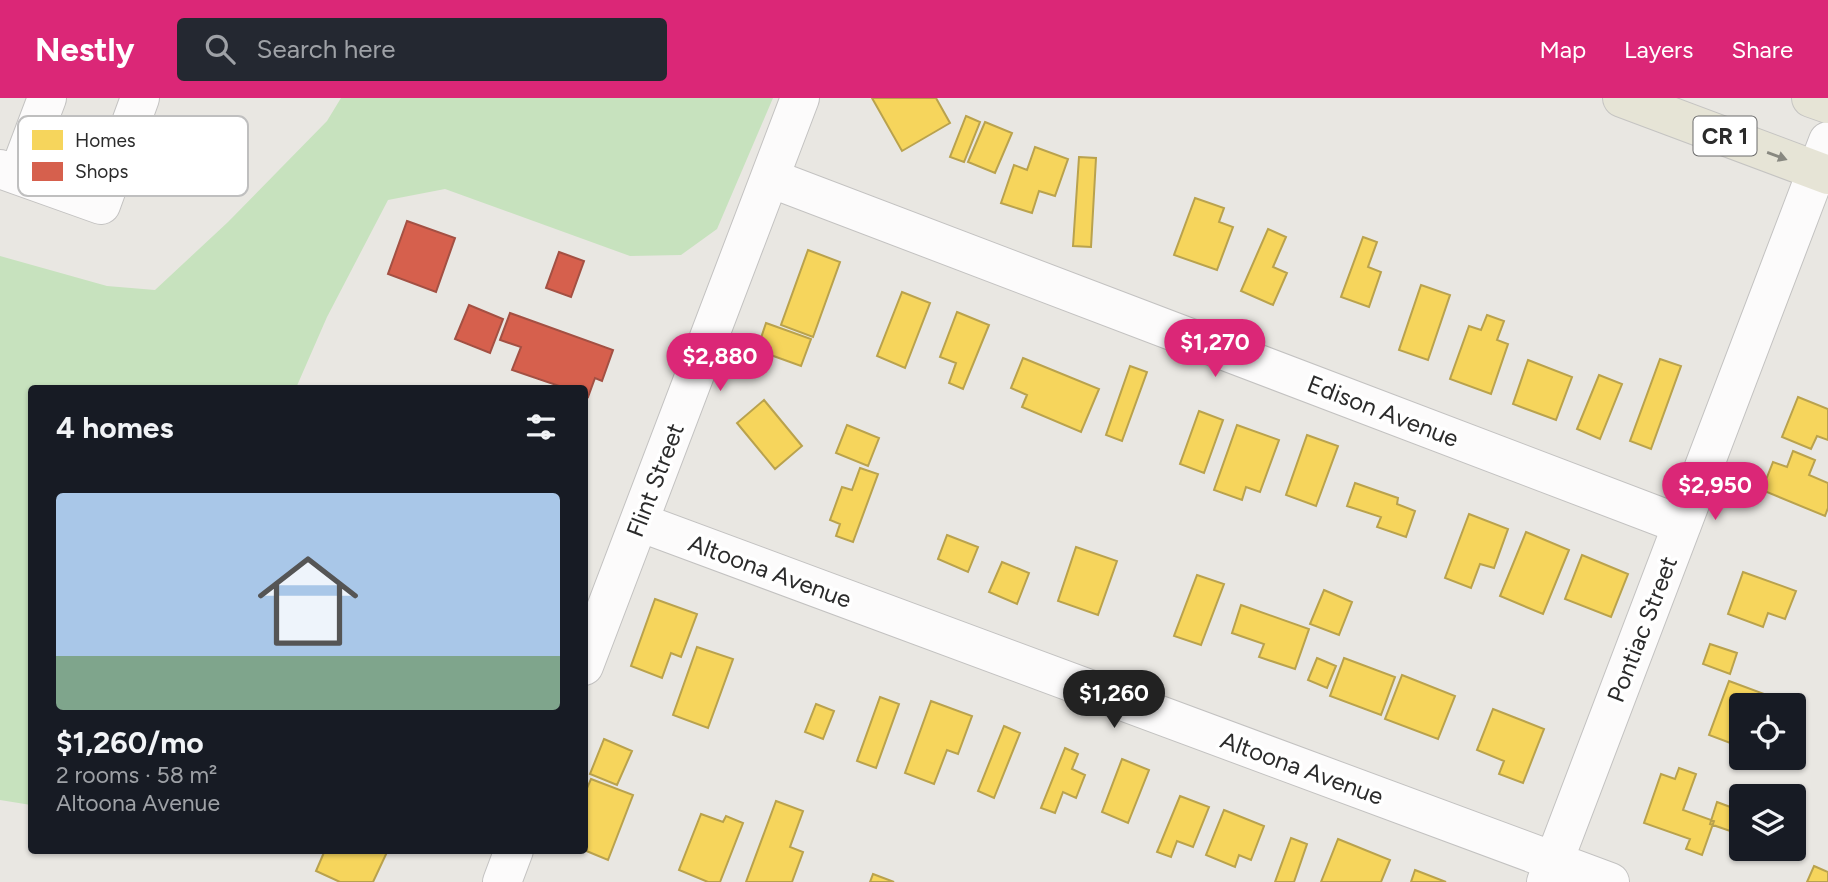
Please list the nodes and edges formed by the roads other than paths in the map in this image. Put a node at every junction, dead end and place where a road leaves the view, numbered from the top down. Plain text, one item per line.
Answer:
1 (47, 98) edge
2 (140, 98) edge
3 (800, 98) edge
4 (1622, 98) edge
5 (1811, 98) edge
6 (1828, 104) edge
7 (38, 116) edge
8 (133, 116) edge
9 (18, 154) edge
10 (1824, 162) edge
11 (9, 172) edge
12 (770, 178) junction
13 (76, 196) edge
14 (104, 196) edge
15 (639, 522) junction
16 (1682, 525) junction
17 (588, 656) edge
18 (512, 854) edge
19 (1550, 872) edge
20 (502, 882) edge
21 (1610, 882) edge

1 - 7 street
2 - 8 street
3 - 12 street, Flint Street
4 -> 10 main road, CR 1
5 - 6 main road
9 - 11 street
10 - 16 street, Pontiac Street
12 - 15 street, Flint Street
12 - 16 street, Edison Avenue
13 - 14 street
15 - 17 street, Flint Street
15 - 19 street, Altoona Avenue
16 - 19 street, Pontiac Street
18 - 20 street
19 - 21 street, Altoona Avenue

